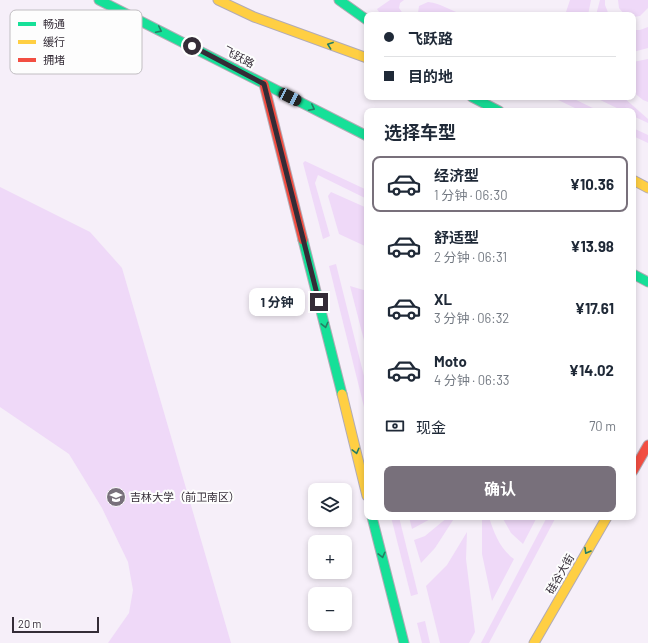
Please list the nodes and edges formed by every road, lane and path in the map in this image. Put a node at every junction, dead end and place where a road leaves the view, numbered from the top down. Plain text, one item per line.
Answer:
1 (99, 0) edge
2 (218, 0) edge
3 (338, 0) edge
4 (119, 10) edge
5 (364, 18) edge
6 (142, 22) edge
7 (364, 57) edge
8 (264, 84) junction
9 (478, 100) edge
10 (493, 108) edge
11 (364, 134) edge
12 (636, 182) edge
13 (648, 188) edge
14 (636, 276) edge
15 (648, 282) edge
16 (648, 445) edge
17 (636, 466) edge
18 (364, 484) edge
19 (373, 520) edge
20 (605, 520) edge
21 (404, 643) edge
22 (534, 643) edge

1 -> 4 main road, 飞跃路
7 -> 2 main road
3 - 5 main road
6 -> 8 main road, 飞跃路
8 -> 11 main road, 飞跃路
8 -> 18 main road
9 - 10 main road
12 - 13 main road
14 - 15 main road
16 - 17 main road
19 -> 21 main road
20 -> 22 main road, 硅谷大街

